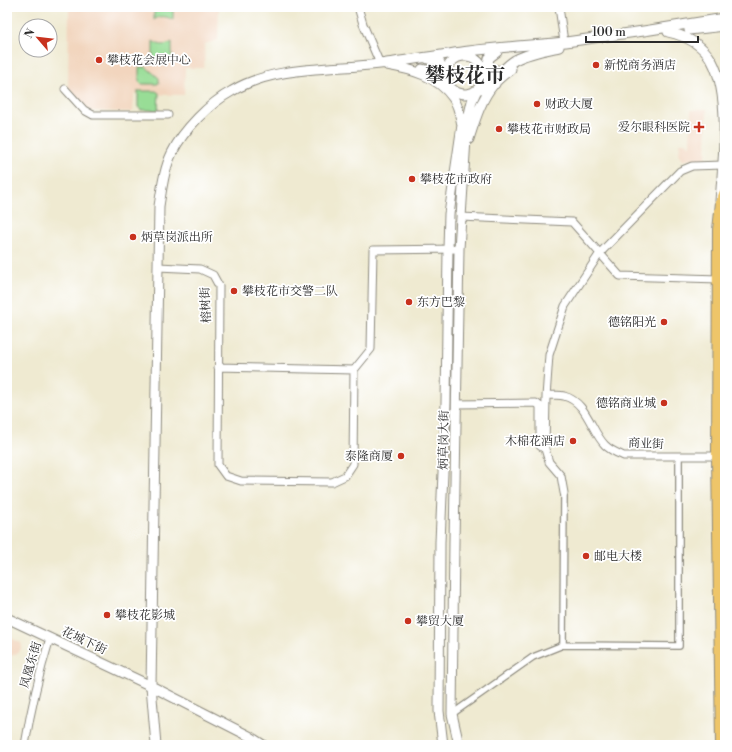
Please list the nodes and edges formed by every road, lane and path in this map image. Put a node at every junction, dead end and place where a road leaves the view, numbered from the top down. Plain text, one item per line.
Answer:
1 (358, 7) edge
2 (559, 7) edge
3 (725, 18) edge
4 (725, 26) edge
5 (668, 32) junction
6 (564, 44) junction
7 (497, 52) junction
8 (535, 54) junction
9 (462, 56) junction
10 (422, 59) junction
11 (407, 60) junction
12 (380, 64) junction
13 (397, 67) junction
14 (426, 76) junction
15 (494, 84) junction
16 (448, 85) junction
17 (65, 89) dead end
18 (477, 90) junction
19 (454, 99) junction
20 (168, 115) dead end
21 (460, 164) junction
22 (722, 165) junction
23 (725, 194) edge
24 (460, 217) junction
25 (722, 229) edge
26 (448, 249) junction
27 (459, 249) junction
28 (725, 251) edge
29 (600, 254) junction
30 (158, 267) junction
31 (719, 279) junction
32 (218, 367) junction
33 (354, 370) junction
34 (546, 394) junction
35 (456, 404) junction
36 (545, 449) junction
37 (679, 456) junction
38 (722, 456) edge
39 (564, 493) joint
40 (7, 618) edge
41 (50, 638) junction
42 (562, 645) junction
43 (151, 686) junction
44 (452, 714) junction
45 (25, 745) edge
46 (156, 745) edge
47 (263, 745) edge
48 (443, 745) edge
49 (459, 745) edge
50 (722, 745) edge

1 - 12 street
2 - 6 street
3 - 6 street
4 - 5 street
5 - 6 street
5 - 22 street
6 - 7 street
6 - 8 street
6 - 11 street
7 - 8 street
7 - 9 street
8 - 15 street
9 - 10 street
9 - 16 street
9 - 18 street
10 - 11 street
10 - 13 street
11 - 12 street
12 - 13 street
12 - 30 street
13 - 14 street
14 - 16 street
14 - 19 street
15 - 18 street
15 - 21 street
16 - 18 street
16 - 19 street
17 - 20 street
18 - 21 street
19 - 21 street
21 - 24 street, 炳草岗大街
21 - 26 street, 炳草岗大街
22 - 25 street
22 - 29 street
23 - 25 highway
24 - 27 street, 炳草岗大街
24 - 29 street
25 - 28 highway
25 - 31 highway
26 - 27 street
26 - 33 street
26 - 48 street, 炳草岗大街
27 - 35 street, 炳草岗大街
29 - 31 street
29 - 34 street
30 - 32 street, 榕树街
30 - 43 street
31 - 38 highway
32 - 33 street
32 - 33 street, 榕树街
34 - 36 street
34 - 37 street, 商业街
35 - 36 street
35 - 44 street, 炳草岗大街
36 - 39 street
37 - 38 street, 商业街
37 - 42 street
38 - 50 highway
39 - 42 street
40 - 41 street, 花城下街
41 - 43 street, 花城下街
41 - 45 street, 凤凰东街
42 - 44 street
43 - 46 street
43 - 47 street, 花城下街
44 - 49 street, 炳草岗大街

